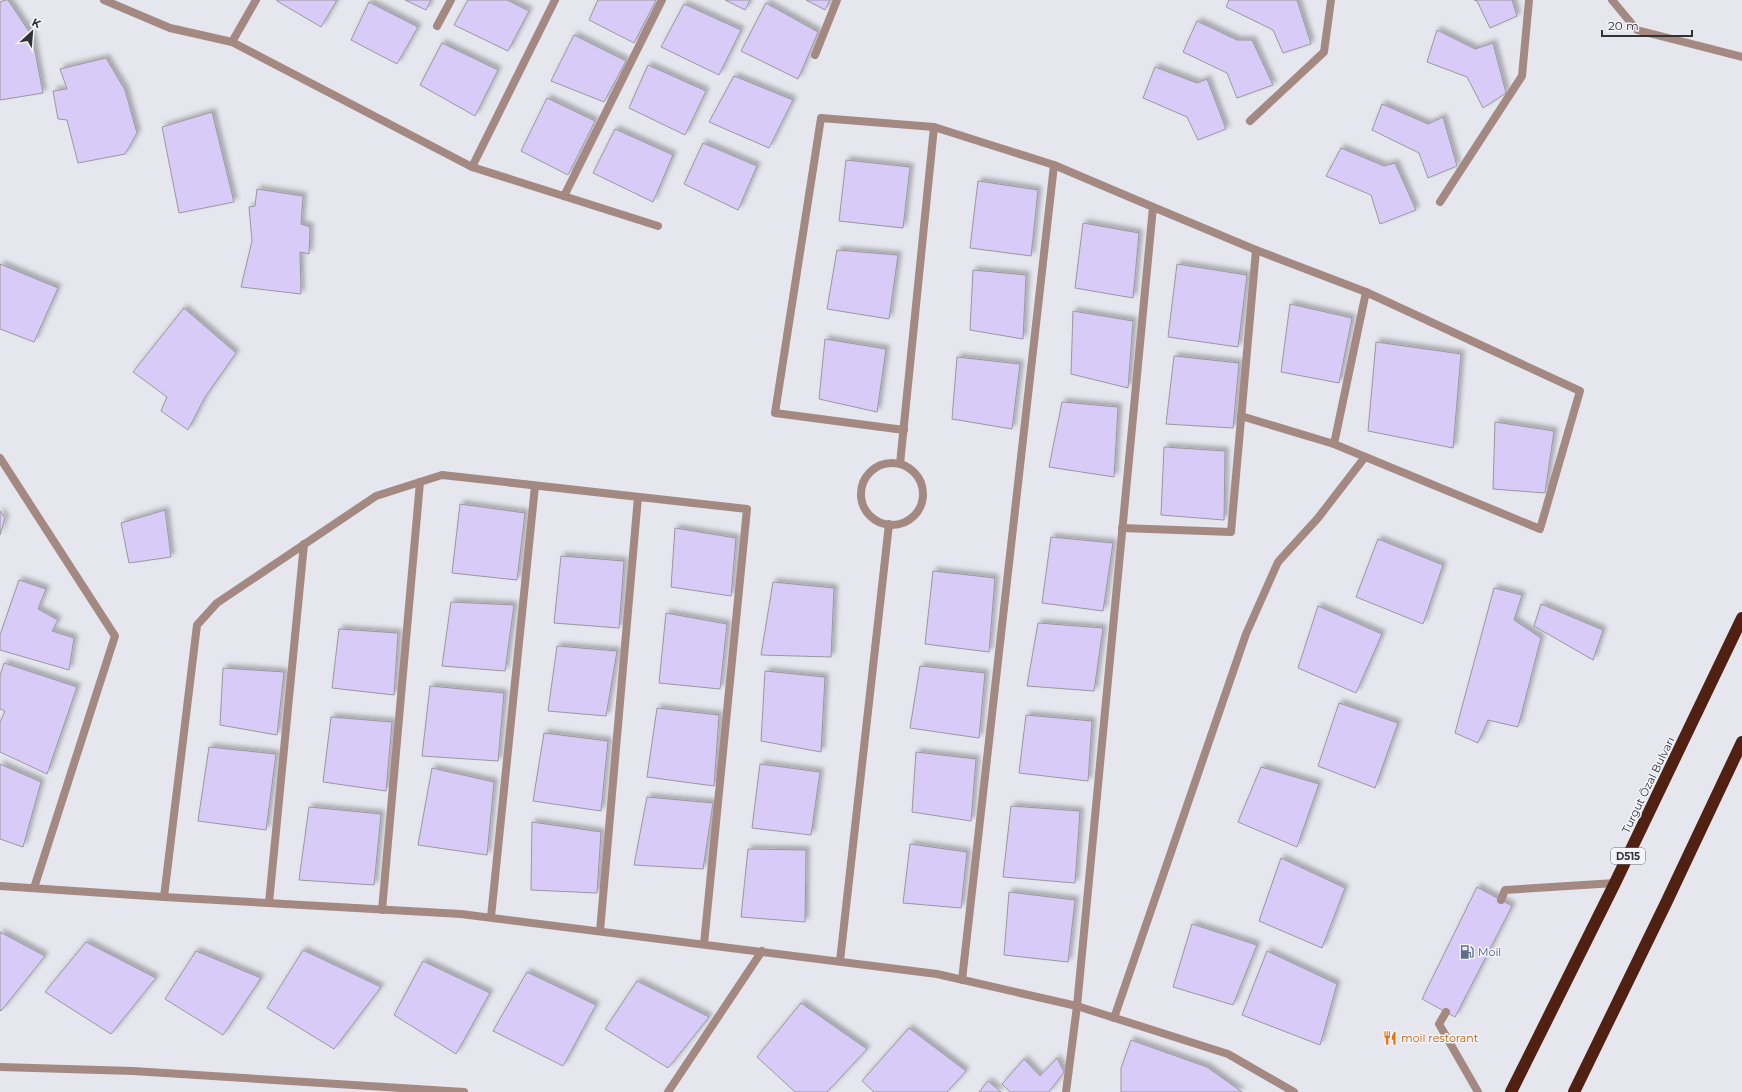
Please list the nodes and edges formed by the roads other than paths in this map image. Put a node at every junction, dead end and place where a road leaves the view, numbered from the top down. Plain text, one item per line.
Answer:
1 (104, 0) edge
2 (256, 0) edge
3 (451, 0) edge
4 (555, 0) edge
5 (662, 0) edge
6 (836, 0) edge
7 (1331, 0) edge
8 (1529, 0) edge
9 (1612, 0) edge
10 (437, 26) dead end
11 (232, 42) junction
12 (815, 55) dead end
13 (1742, 57) edge
14 (1250, 122) dead end
15 (934, 128) junction
16 (1054, 165) junction
17 (472, 167) junction
18 (564, 196) junction
19 (1440, 202) dead end
20 (1153, 207) junction
21 (658, 226) dead end
22 (1256, 250) junction
23 (1366, 292) junction
24 (1241, 416) junction
25 (904, 430) junction
26 (1334, 444) junction
27 (1365, 457) junction
28 (0, 458) edge
29 (900, 464) junction
30 (420, 482) junction
31 (535, 486) junction
32 (638, 497) junction
33 (889, 524) junction
34 (1122, 528) junction
35 (304, 544) junction
36 (1742, 618) edge
37 (1742, 742) edge
38 (1615, 883) junction
39 (0, 886) edge
40 (34, 888) junction
41 (164, 897) junction
42 (1501, 900) dead end
43 (269, 903) junction
44 (382, 910) junction
45 (491, 917) junction
46 (600, 931) junction
47 (704, 944) junction
48 (762, 951) junction
49 (840, 962) junction
50 (962, 980) junction
51 (1077, 1006) junction
52 (1446, 1012) dead end
53 (1114, 1018) junction
54 (0, 1067) edge
55 (464, 1092) edge
56 (668, 1092) edge
57 (1066, 1092) edge
58 (1294, 1092) edge
59 (1478, 1092) edge
60 (1511, 1092) edge
61 (1574, 1092) edge

1 - 11 street
2 - 11 street
3 - 10 street
4 - 17 street
5 - 18 street
6 - 12 street
7 - 14 street
8 - 19 street
9 - 13 street
11 - 17 street
15 - 16 street
15 - 25 street
15 - 25 street
16 - 20 street
16 - 50 street
17 - 18 street
18 - 21 street
20 - 22 street
20 - 34 street
22 - 23 street
22 - 24 street
23 - 26 street
23 - 27 street
24 - 26 street
24 - 34 street
25 - 29 street
26 - 27 street
27 - 53 street
28 - 40 street
29 - 33 street
29 - 33 street
30 - 31 street
30 - 35 street
30 - 44 street
31 - 32 street
31 - 45 street
32 - 46 street
32 - 47 street
33 - 49 street
34 - 51 street
35 - 41 street
35 - 43 street
36 - 38 highway, Turgut Özal Bulvarı / D515
37 - 61 highway
38 - 42 street
38 - 60 highway, Turgut Özal Bulvarı / D515
39 - 40 street
40 - 41 street
41 - 43 street
43 - 44 street
44 - 45 street
45 - 46 street
46 - 47 street
47 - 48 street
48 - 49 street
48 - 56 street
49 - 50 street
50 - 51 street
51 - 53 street
51 - 57 street
52 - 59 street
53 - 58 street
54 - 55 street

